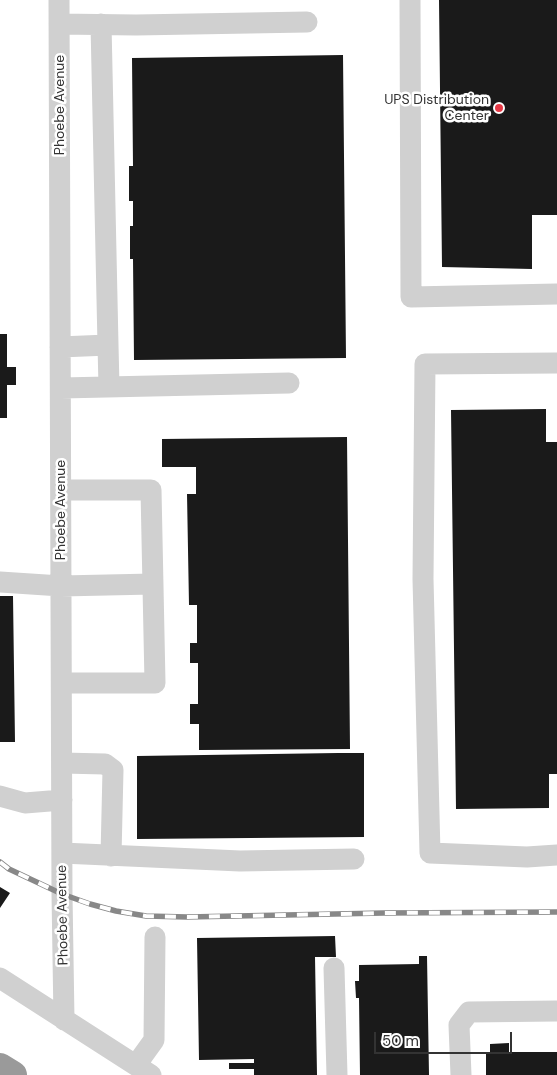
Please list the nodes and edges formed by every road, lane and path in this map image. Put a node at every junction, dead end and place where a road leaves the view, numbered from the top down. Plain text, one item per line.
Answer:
1 (59, 0) edge
2 (410, 0) edge
3 (307, 22) dead end
4 (60, 24) junction
5 (101, 24) junction
6 (557, 294) edge
7 (108, 345) junction
8 (60, 347) junction
9 (557, 363) edge
10 (289, 383) dead end
11 (109, 387) junction
12 (61, 388) junction
13 (61, 490) junction
14 (0, 582) edge
15 (153, 584) junction
16 (61, 586) junction
17 (62, 682) junction
18 (62, 763) junction
19 (0, 796) edge
20 (62, 800) junction
21 (62, 853) junction
22 (557, 855) edge
23 (111, 856) junction
24 (354, 859) dead end
25 (155, 937) dead end
26 (334, 968) dead end
27 (0, 978) edge
28 (557, 1011) edge
29 (64, 1020) junction
30 (0, 1067) edge
31 (143, 1070) edge
32 (13, 1075) edge
33 (337, 1075) edge
34 (461, 1075) edge

1 - 4 street, Phoebe Avenue
2 - 6 street
3 - 5 street
4 - 5 street
4 - 8 street, Phoebe Avenue
5 - 7 street
7 - 8 street
7 - 11 street
8 - 12 street, Phoebe Avenue
9 - 22 street
10 - 11 street
11 - 12 street
12 - 13 street, Phoebe Avenue
13 - 15 street
13 - 16 street, Phoebe Avenue
14 - 16 street
15 - 16 street
15 - 17 street
16 - 17 street, Phoebe Avenue
17 - 18 street, Phoebe Avenue
18 - 20 street, Phoebe Avenue
18 - 23 street
19 - 20 street
20 - 21 street, Phoebe Avenue
21 - 23 street
21 - 29 street, Phoebe Avenue
23 - 24 street
25 - 31 street
26 - 33 street
27 - 29 street
28 - 34 street
29 - 31 street
30 - 32 highway

